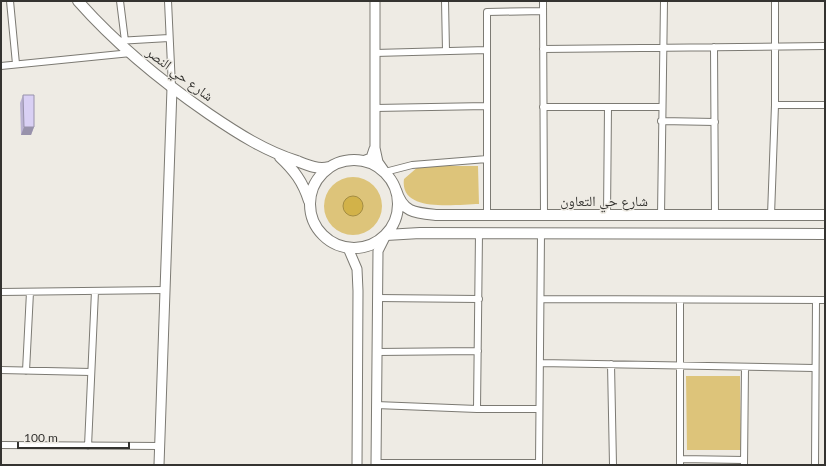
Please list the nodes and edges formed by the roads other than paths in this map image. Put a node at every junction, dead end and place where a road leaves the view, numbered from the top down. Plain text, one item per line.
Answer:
1 (10, 1) edge
2 (78, 1) edge
3 (120, 1) edge
4 (168, 1) edge
5 (375, 1) edge
6 (445, 1) edge
7 (543, 1) edge
8 (664, 1) edge
9 (775, 1) edge
10 (543, 11) junction
11 (169, 38) junction
12 (121, 41) junction
13 (825, 46) edge
14 (714, 47) junction
15 (775, 47) junction
16 (663, 48) junction
17 (543, 49) junction
18 (487, 50) junction
19 (446, 51) junction
20 (131, 53) junction
21 (375, 53) junction
22 (16, 64) junction
23 (1, 66) edge
24 (172, 88) junction
25 (775, 105) junction
26 (825, 105) edge
27 (487, 106) junction
28 (543, 107) junction
29 (608, 107) junction
30 (661, 107) junction
31 (375, 108) junction
32 (661, 121) junction
33 (715, 122) junction
34 (375, 148) junction
35 (276, 154) junction
36 (487, 159) junction
37 (363, 161) junction
38 (329, 167) junction
39 (385, 172) junction
40 (396, 190) junction
41 (310, 203) junction
42 (487, 215) junction
43 (544, 215) junction
44 (607, 215) junction
45 (660, 215) junction
46 (715, 215) junction
47 (771, 215) junction
48 (825, 215) edge
49 (479, 233) junction
50 (541, 233) junction
51 (825, 234) edge
52 (386, 235) junction
53 (348, 248) junction
54 (165, 290) junction
55 (95, 291) junction
56 (1, 292) edge
57 (30, 292) junction
58 (377, 298) junction
59 (479, 299) junction
60 (541, 299) junction
61 (680, 300) junction
62 (816, 300) junction
63 (825, 300) edge
64 (478, 351) junction
65 (377, 352) junction
66 (540, 363) junction
67 (611, 364) junction
68 (680, 366) junction
69 (744, 367) junction
70 (814, 368) junction
71 (1, 370) edge
72 (26, 371) junction
73 (91, 372) junction
74 (376, 405) junction
75 (478, 409) junction
76 (539, 409) junction
77 (1, 445) edge
78 (88, 446) junction
79 (160, 446) junction
80 (680, 462) edge
81 (744, 462) edge
82 (376, 464) edge
83 (440, 464) edge
84 (539, 464) edge
85 (159, 465) edge
86 (357, 465) edge
87 (612, 465) edge
88 (815, 465) edge

1 - 22 street
2 - 12 main road, شارع حي النصر
3 - 12 street
4 - 11 street
5 - 21 main road
6 - 19 street
7 - 10 street
8 - 16 street
9 - 15 street
10 - 17 street
10 - 18 street
11 - 12 street
11 - 24 street
12 - 20 main road, شارع حي النصر
13 - 15 street
14 - 15 street
14 - 16 street
14 - 33 street
15 - 25 street
16 - 17 street
16 - 30 street
17 - 28 street
18 - 19 street
18 - 27 street
19 - 21 street
20 - 22 street
20 - 24 main road, شارع حي النصر
21 - 31 main road
22 - 23 street
24 - 35 main road, شارع حي النصر
24 - 54 main road
25 - 26 street
25 - 47 street
27 - 31 street
27 - 36 street
28 - 29 street
28 - 43 street
29 - 30 street
29 - 44 street
30 - 32 street
31 - 34 main road
32 - 33 street
32 - 45 street
33 - 46 street
34 - 37 main road
34 - 39 main road
35 - 38 main road
35 - 41 main road
36 - 39 street
36 - 42 street
37 - 38 main road
37 - 39 main road
38 - 41 main road
39 - 40 main road
40 - 42 main road, شارع حي التعاون
40 - 52 main road
41 - 53 main road
42 - 43 main road, شارع حي التعاون
43 - 44 main road, شارع حي التعاون
44 - 45 main road, شارع حي التعاون
45 - 46 main road, شارع حي التعاون
46 - 47 main road, شارع حي التعاون
47 - 48 main road, شارع حي التعاون
49 - 50 main road
49 - 52 main road
49 - 59 street
50 - 51 main road
50 - 60 street
52 - 53 main road
52 - 58 main road
53 - 86 main road
54 - 55 street
54 - 79 main road
55 - 57 street
55 - 73 street
56 - 57 street
57 - 72 street
58 - 59 street
58 - 65 main road
59 - 64 street
60 - 61 street
60 - 66 street
61 - 62 street
61 - 68 street
62 - 63 street
62 - 70 street
64 - 65 street
64 - 75 street
65 - 74 main road
66 - 67 street
66 - 76 street
67 - 68 street
67 - 87 street
68 - 69 street
68 - 80 street
69 - 70 street
69 - 81 street
70 - 88 street
71 - 72 street
72 - 73 street
73 - 78 street
74 - 75 street
74 - 82 main road
75 - 76 street
76 - 84 street
77 - 78 street
78 - 79 street
79 - 85 main road
80 - 81 street
82 - 83 street
83 - 84 street

